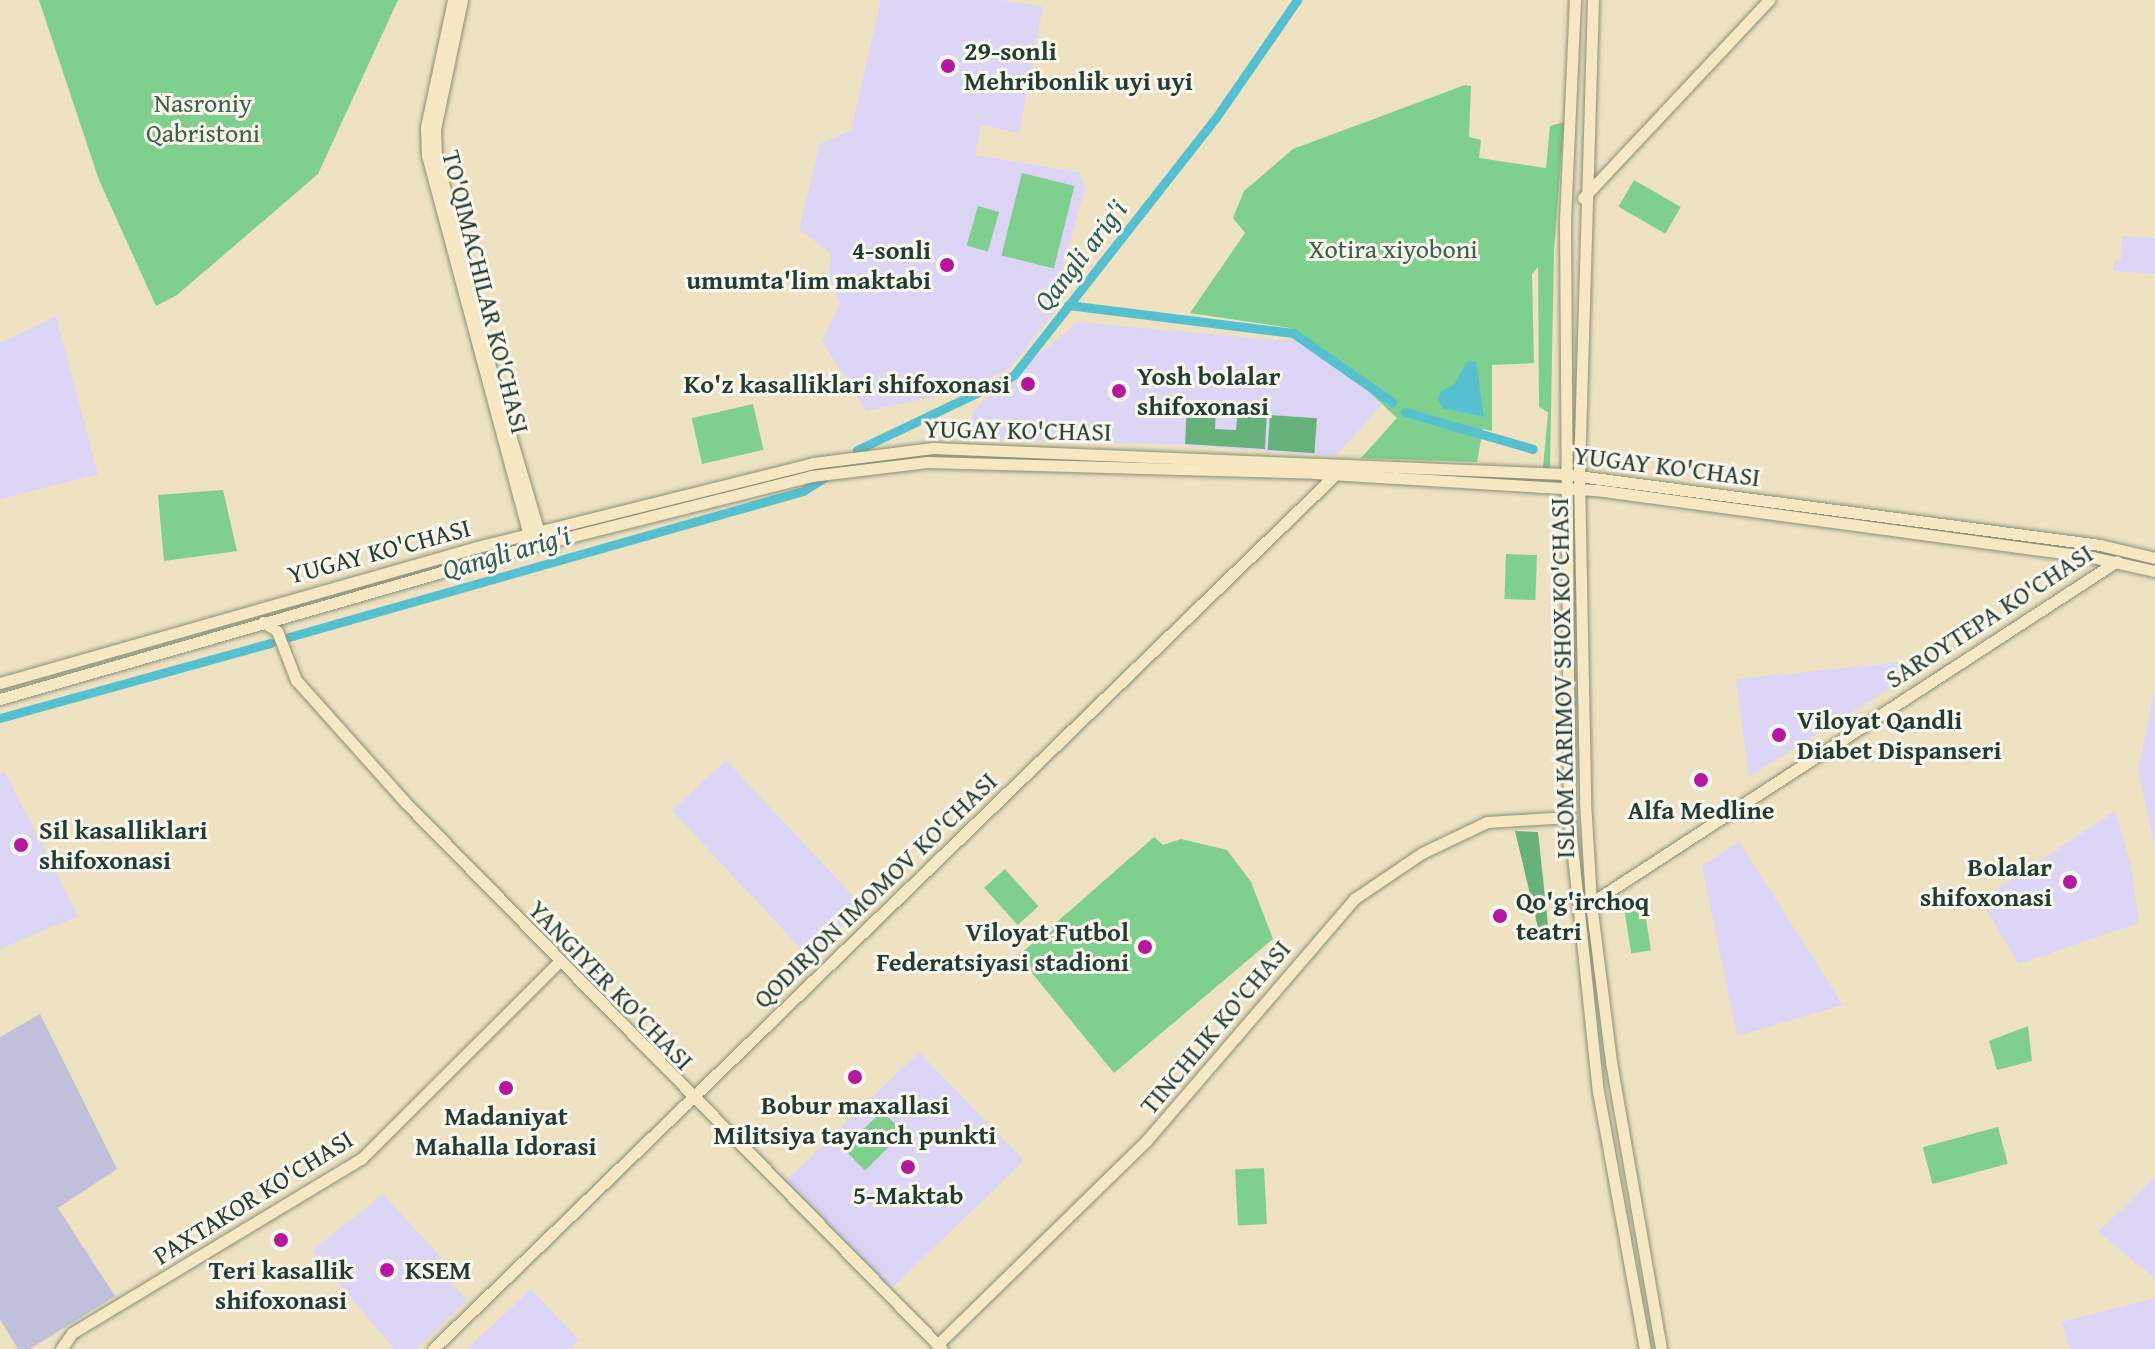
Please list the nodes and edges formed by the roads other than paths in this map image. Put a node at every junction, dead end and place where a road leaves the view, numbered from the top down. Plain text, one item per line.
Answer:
1 (453, 0) edge
2 (462, 0) edge
3 (1575, 0) edge
4 (1593, 0) edge
5 (1769, 0) edge
6 (1583, 198) junction
7 (1347, 462) junction
8 (1336, 473) junction
9 (1563, 481) junction
10 (1580, 482) junction
11 (536, 539) junction
12 (2132, 552) junction
13 (2155, 558) edge
14 (2116, 561) junction
15 (2155, 571) edge
16 (286, 615) junction
17 (262, 622) junction
18 (277, 631) junction
19 (0, 683) edge
20 (0, 699) edge
21 (1569, 817) junction
22 (1591, 903) junction
23 (558, 963) junction
24 (691, 1099) junction
25 (1641, 1244) junction
26 (1626, 1245) junction
27 (940, 1347) edge
28 (61, 1349) edge
29 (433, 1349) edge
30 (1645, 1349) edge
31 (1661, 1349) edge

1 - 11 main road, TO'QIMACHILAR KO'CHASI
2 - 11 main road, TO'QIMACHILAR KO'CHASI
3 - 9 main road, ISLOM KARIMOV SHOX KO'CHASI
4 - 6 main road, ISLOM KARIMOV SHOX KO'CHASI
5 - 6 main road
6 - 10 main road, ISLOM KARIMOV SHOX KO'CHASI
7 - 8 main road, QODIRJON IMOMOV KO'CHASI
7 - 9 main road, YUGAY KO'CHASI
7 - 11 main road, YUGAY KO'CHASI
8 - 9 main road, YUGAY KO'CHASI
8 - 11 main road, YUGAY KO'CHASI
8 - 24 main road, QODIRJON IMOMOV KO'CHASI
9 - 10 main road, YUGAY KO'CHASI
9 - 21 main road, ISLOM KARIMOV SHOX KO'CHASI
10 - 12 main road, YUGAY KO'CHASI
10 - 14 main road, YUGAY KO'CHASI
10 - 22 main road, ISLOM KARIMOV SHOX KO'CHASI
11 - 16 main road, YUGAY KO'CHASI
11 - 19 main road, YUGAY KO'CHASI
12 - 13 main road, YUGAY KO'CHASI
12 - 14 main road, SAROYTEPA KO'CHASI
14 - 15 main road, YUGAY KO'CHASI
14 - 22 main road, SAROYTEPA KO'CHASI
16 - 17 main road, YUGAY KO'CHASI
16 - 18 main road
17 - 18 main road
17 - 20 main road, YUGAY KO'CHASI
18 - 23 main road, YANGIYER KO'CHASI
21 - 26 main road, ISLOM KARIMOV SHOX KO'CHASI
21 - 27 main road, TINCHLIK KO'CHASI
22 - 25 main road, ISLOM KARIMOV SHOX KO'CHASI
23 - 24 main road, YANGIYER KO'CHASI
23 - 28 main road, PAXTAKOR KO'CHASI
24 - 27 main road, YANGIYER KO'CHASI
24 - 29 main road, QODIRJON IMOMOV KO'CHASI
25 - 26 main road
25 - 31 main road, ISLOM KARIMOV SHOX KO'CHASI
26 - 30 main road, ISLOM KARIMOV SHOX KO'CHASI

